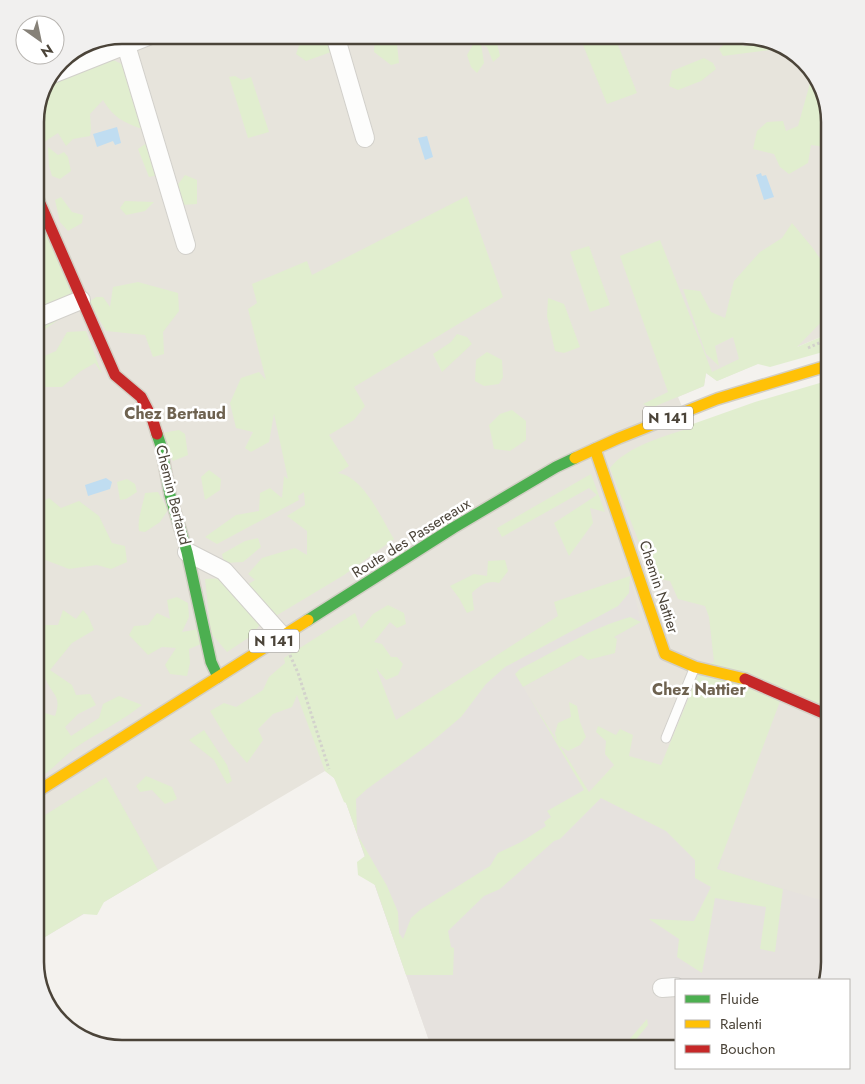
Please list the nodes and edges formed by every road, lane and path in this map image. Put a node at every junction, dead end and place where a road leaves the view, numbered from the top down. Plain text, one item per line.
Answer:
1 (338, 44) edge
2 (126, 45) joint
3 (64, 69) edge
4 (365, 138) dead end
5 (44, 212) edge
6 (186, 245) dead end
7 (81, 300) junction
8 (44, 315) edge
9 (821, 368) edge
10 (595, 449) junction
11 (187, 552) junction
12 (282, 636) junction
13 (695, 667) junction
14 (218, 677) junction
15 (821, 712) edge
16 (666, 738) dead end
17 (329, 768) dead end
18 (44, 787) edge

1 - 4 street
2 - 3 street
2 - 6 street
5 - 7 street, Chemin Bertaud
7 - 8 street
7 - 11 street, Chemin Bertaud
9 - 10 street, Route des Passereaux / N 141
10 - 12 street, Route des Passereaux / N 141
10 - 13 street, Chemin Nattier
11 - 12 street, Chemin Bertaud
11 - 14 street
12 - 14 street, Route des Passereaux / N 141
12 - 17 path
13 - 15 street, Chemin Nattier
13 - 16 lane
14 - 18 street, Route des Passereaux / N 141

